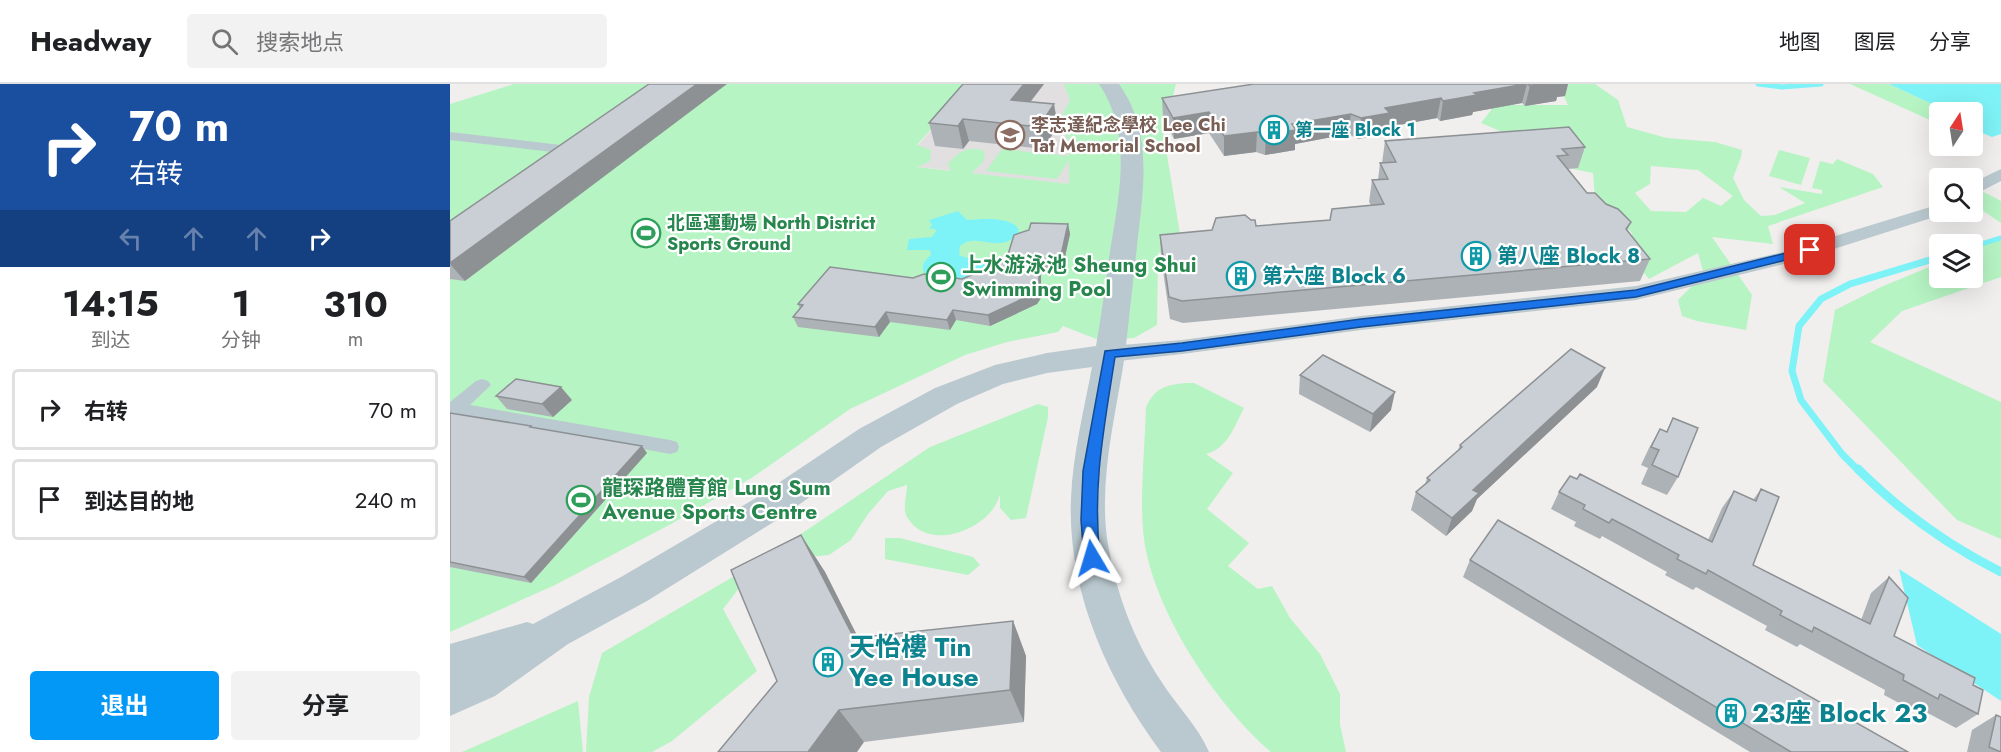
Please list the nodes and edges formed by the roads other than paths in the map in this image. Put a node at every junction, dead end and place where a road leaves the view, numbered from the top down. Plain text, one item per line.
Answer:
1 (1109, 84) edge
2 (450, 136) edge
3 (450, 147) edge
4 (2001, 174) edge
5 (1983, 185) edge
6 (1929, 212) edge
7 (1110, 354) junction
8 (482, 385) dead end
9 (452, 409) edge
10 (670, 447) dead end
11 (554, 632) junction
12 (450, 663) edge
13 (450, 696) edge
14 (1187, 752) edge

1 - 7 street
2 - 3 street
4 - 5 street
6 - 7 street
7 - 11 street
7 - 14 street
8 - 9 street
9 - 10 street
11 - 12 street
11 - 13 street

